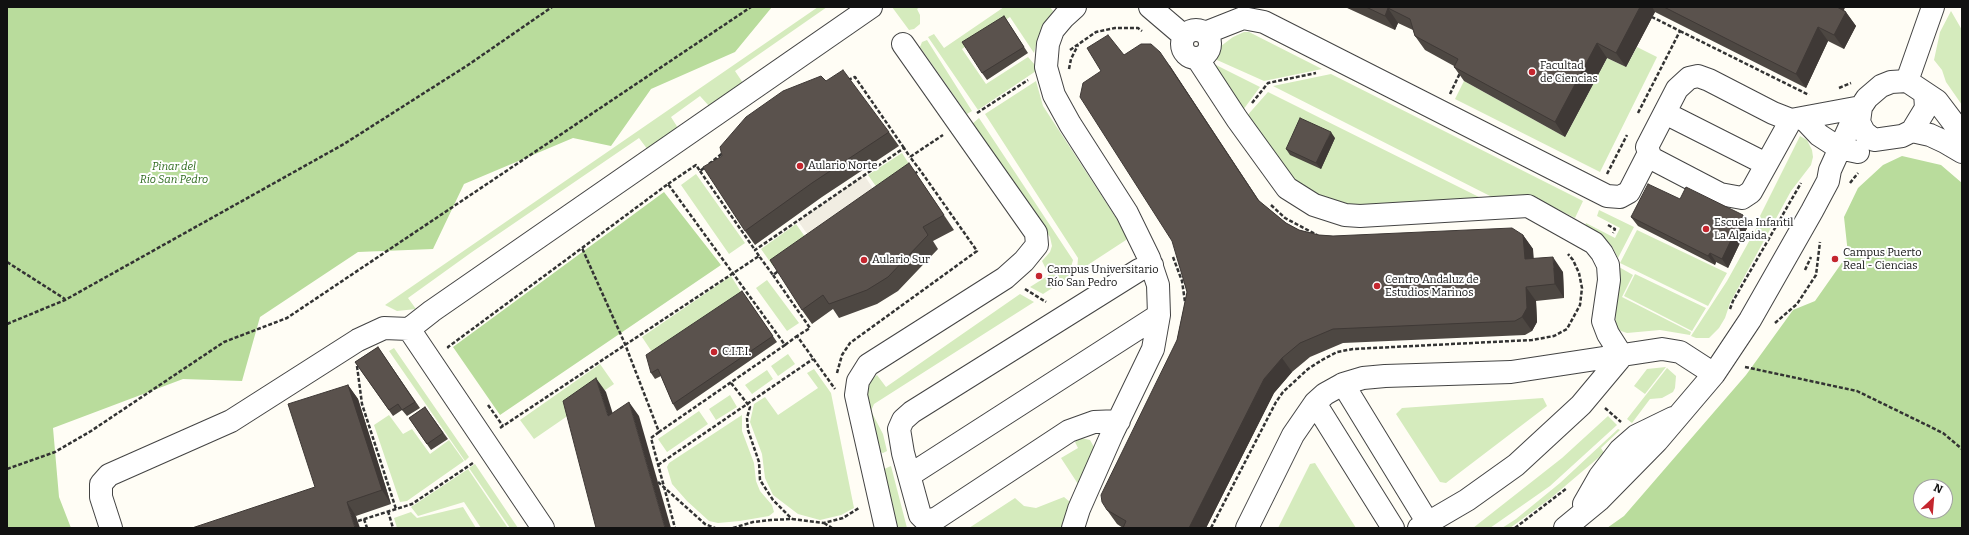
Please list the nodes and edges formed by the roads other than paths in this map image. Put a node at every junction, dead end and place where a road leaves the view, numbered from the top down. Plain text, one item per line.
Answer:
1 (871, 7) edge
2 (1075, 7) edge
3 (1150, 7) edge
4 (1933, 7) edge
5 (1194, 34) junction
6 (903, 44) dead end
7 (1907, 81) junction
8 (1925, 93) junction
9 (1860, 111) junction
10 (1665, 113) junction
11 (1797, 119) junction
12 (1912, 131) junction
13 (1962, 134) edge
14 (1857, 147) junction
15 (1962, 152) edge
16 (1649, 153) junction
17 (1766, 164) junction
18 (1152, 265) junction
19 (1159, 314) junction
20 (414, 337) junction
21 (1622, 356) junction
22 (1714, 374) junction
23 (1343, 384) junction
24 (1315, 403) junction
25 (1119, 421) junction
26 (903, 453) junction
27 (871, 465) junction
28 (910, 475) junction
29 (1571, 523) edge
30 (1424, 525) edge
31 (111, 528) edge
32 (544, 528) edge
33 (886, 528) edge
34 (1072, 528) edge
35 (1247, 528) edge
36 (1393, 528) edge

1 - 20 street
2 - 18 street
3 - 5 street
4 - 7 street
5 - 16 street
5 - 21 street
6 - 27 street
7 - 8 street
7 - 9 street
8 - 12 street
8 - 13 street
9 - 11 street
9 - 14 street
9 - 14 street
10 - 11 street
10 - 16 street
10 - 17 street
11 - 14 street
11 - 17 street
12 - 14 street
12 - 15 street
14 - 22 street
16 - 17 street
18 - 19 street
18 - 26 street
19 - 25 street
19 - 28 street
20 - 31 street
20 - 32 street
21 - 22 street
21 - 23 street
21 - 30 street
22 - 29 street
23 - 24 street
23 - 30 street
24 - 35 street
24 - 36 street
25 - 28 street
25 - 34 street
26 - 27 street
26 - 28 street
27 - 33 street

